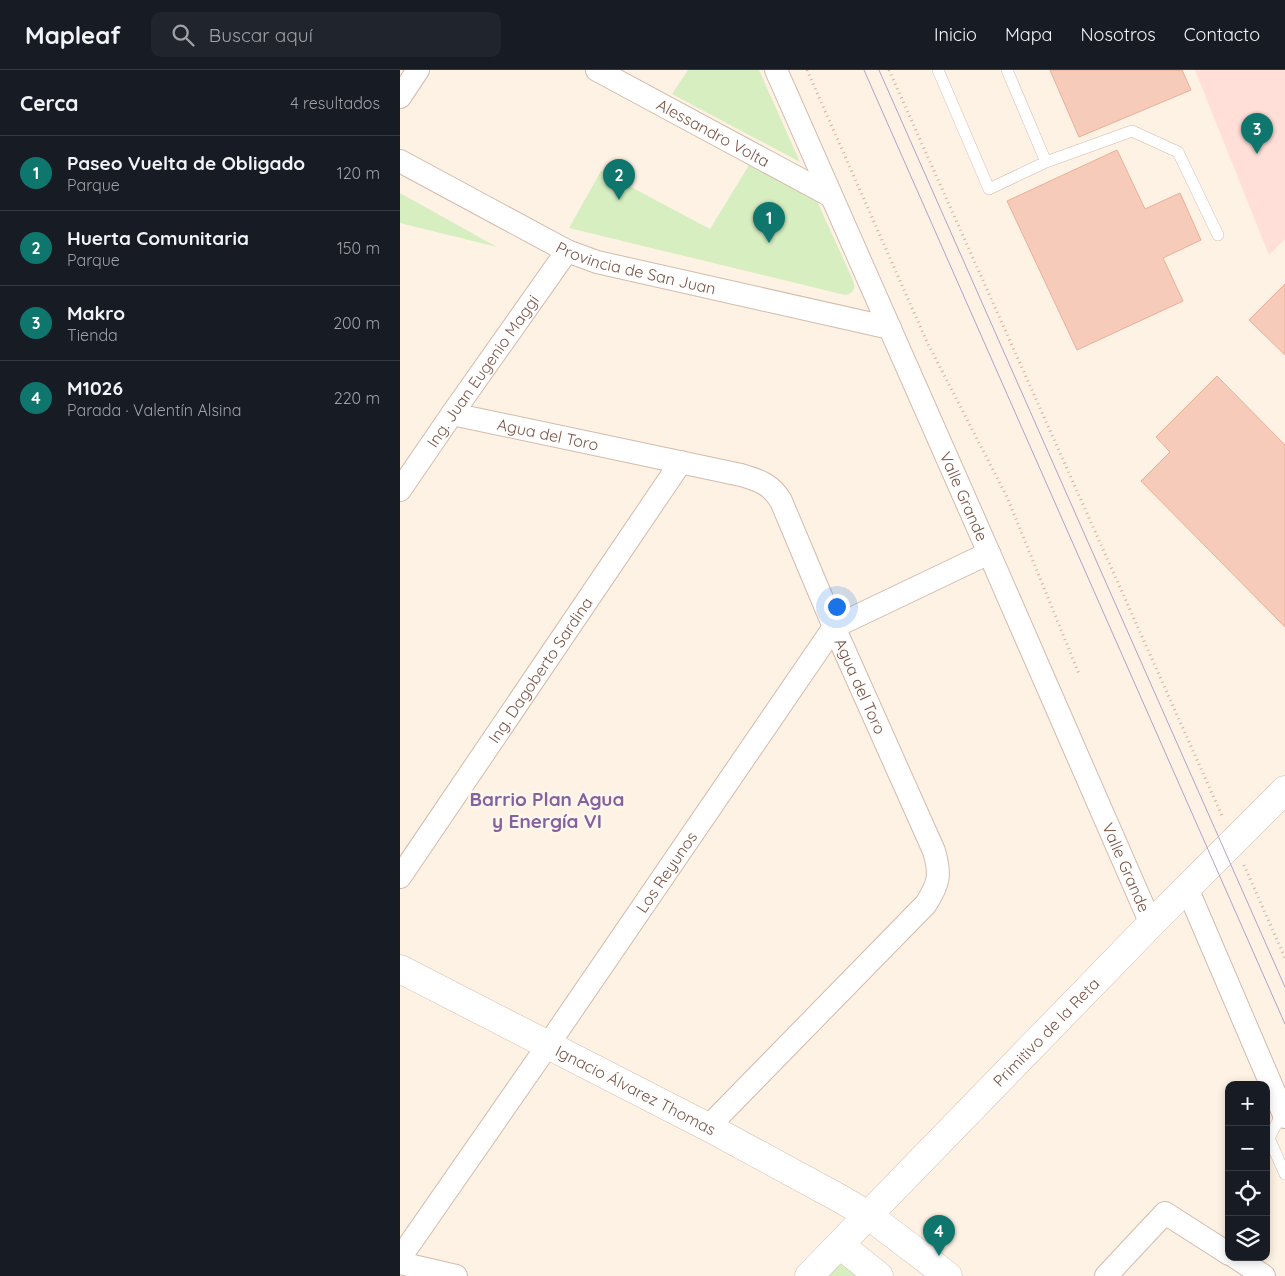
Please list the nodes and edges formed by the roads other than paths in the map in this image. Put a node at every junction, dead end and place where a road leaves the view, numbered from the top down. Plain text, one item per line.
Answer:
1 (418, 70) edge
2 (597, 70) edge
3 (776, 70) edge
4 (938, 70) edge
5 (1008, 70) edge
6 (400, 97) edge
7 (400, 162) edge
8 (1046, 162) junction
9 (831, 196) junction
10 (1218, 235) dead end
11 (567, 251) junction
12 (890, 328) junction
13 (452, 414) junction
14 (681, 462) junction
15 (400, 490) edge
16 (989, 553) junction
17 (834, 627) junction
18 (1285, 790) edge
19 (400, 877) edge
20 (1187, 888) junction
21 (1151, 924) junction
22 (400, 969) edge
23 (548, 1045) junction
24 (1284, 1114) edge
25 (708, 1127) junction
26 (1285, 1174) edge
27 (868, 1216) junction
28 (840, 1245) junction
29 (1225, 1251) edge
30 (400, 1258) edge
31 (1240, 1261) edge
32 (400, 1263) edge
33 (456, 1276) edge
34 (809, 1276) edge
35 (879, 1276) edge
36 (948, 1276) edge
37 (1106, 1276) edge
38 (1264, 1276) edge

1 - 6 street
2 - 9 street, Alessandro Volta
3 - 9 street, Valle Grande
4 - 8 lane
5 - 8 lane
7 - 11 street, Provincia de San Juan
8 - 10 lane
9 - 12 street, Valle Grande
11 - 12 street, Provincia de San Juan
11 - 13 street, Ing. Juan Eugenio Maggi
12 - 16 street, Valle Grande
13 - 14 street, Agua del Toro
13 - 15 street, Ing. Juan Eugenio Maggi
14 - 17 street, Agua del Toro
14 - 19 street, Ing. Dagoberto Sardina
16 - 17 street
16 - 21 street, Valle Grande
17 - 23 street, Los Reyunos
17 - 25 street, Agua del Toro
18 - 20 street, Primitivo de la Reta
20 - 21 street, Primitivo de la Reta
20 - 24 street
21 - 27 street, Primitivo de la Reta
22 - 23 street, Ignacio Álvarez Thomas
23 - 25 street, Ignacio Álvarez Thomas
23 - 30 street, Los Reyunos
24 - 26 lane
25 - 27 street, Ignacio Álvarez Thomas
27 - 28 street, Primitivo de la Reta
27 - 36 street, Ignacio Álvarez Thomas
28 - 34 street, Primitivo de la Reta
28 - 35 street
29 - 37 street
31 - 38 street
32 - 33 street

